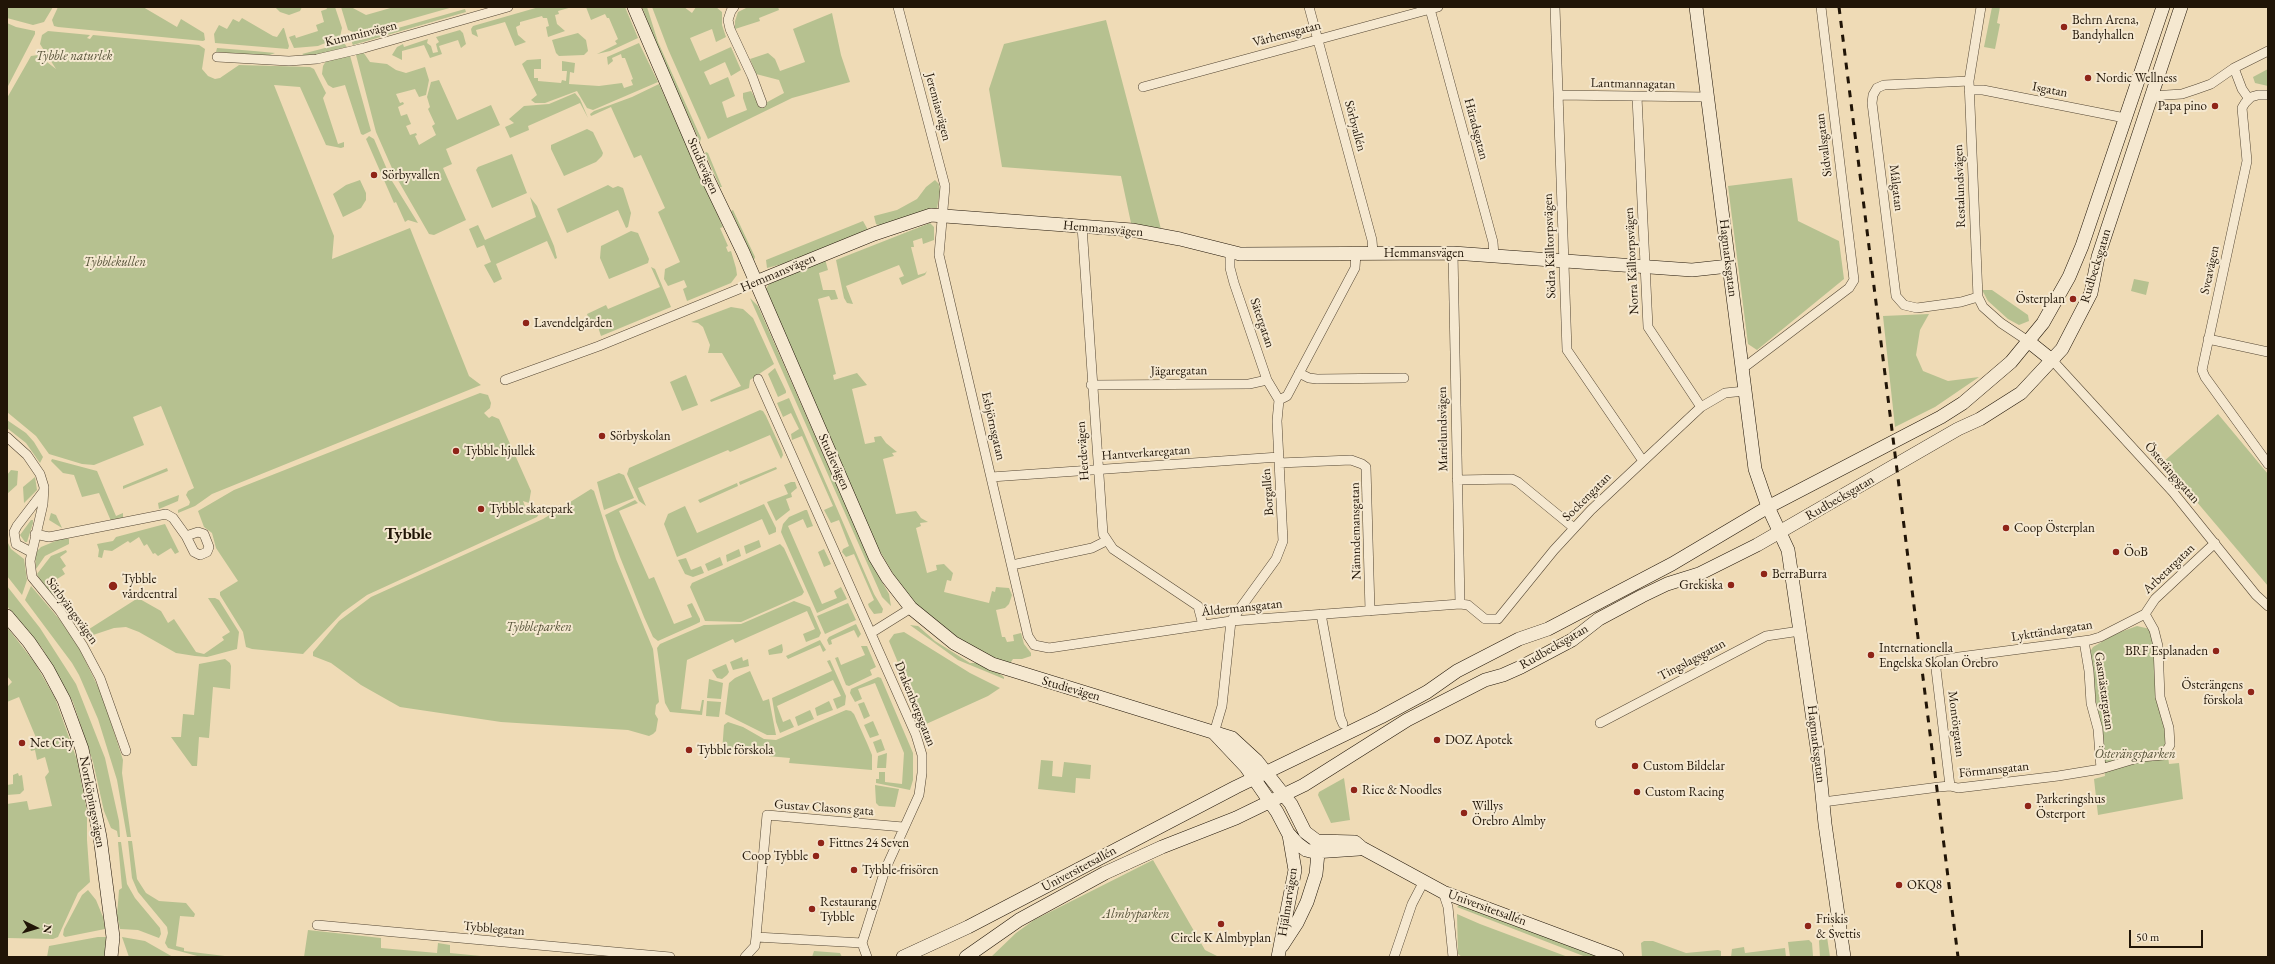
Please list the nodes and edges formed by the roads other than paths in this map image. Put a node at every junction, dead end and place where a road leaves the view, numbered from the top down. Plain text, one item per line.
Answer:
1 (508, 7) edge
2 (634, 7) edge
3 (734, 7) edge
4 (898, 7) edge
5 (1309, 7) edge
6 (1555, 7) edge
7 (1696, 7) edge
8 (1820, 7) edge
9 (1981, 7) edge
10 (2163, 7) edge
11 (2180, 7) edge
12 (1434, 8) edge
13 (1318, 39) junction
14 (2268, 52) edge
15 (217, 57) dead end
16 (2234, 68) junction
17 (1969, 85) junction
18 (1143, 87) dead end
19 (1558, 95) junction
20 (2268, 95) edge
21 (2151, 96) junction
22 (1637, 97) junction
23 (1707, 97) junction
24 (2249, 99) junction
25 (762, 103) dead end
26 (2125, 118) junction
27 (943, 215) junction
28 (1082, 226) junction
29 (1230, 252) junction
30 (1453, 252) junction
31 (1356, 253) junction
32 (1373, 253) junction
33 (1494, 256) junction
34 (1564, 261) junction
35 (1729, 266) junction
36 (1645, 267) junction
37 (756, 282) junction
38 (1978, 297) junction
39 (2208, 338) junction
40 (2028, 342) junction
41 (2268, 352) edge
42 (2053, 360) junction
43 (1742, 369) junction
44 (1299, 373) junction
45 (1404, 378) dead end
46 (758, 379) dead end
47 (505, 380) dead end
48 (1267, 380) junction
49 (1091, 386) junction
50 (1745, 391) junction
51 (1279, 400) junction
52 (1701, 407) junction
53 (7, 437) edge
54 (1279, 460) junction
55 (1643, 462) junction
56 (2268, 464) edge
57 (1097, 470) junction
58 (991, 477) junction
59 (1457, 480) junction
60 (43, 492) junction
61 (1768, 507) junction
62 (1574, 528) junction
63 (1780, 533) junction
64 (35, 534) junction
65 (186, 536) dead end
66 (1106, 541) junction
67 (2215, 543) junction
68 (31, 552) junction
69 (1012, 565) junction
70 (1460, 604) junction
71 (2268, 606) edge
72 (911, 608) junction
73 (1370, 611) junction
74 (1321, 614) junction
75 (2145, 614) junction
76 (7, 616) edge
77 (1231, 621) junction
78 (1203, 625) junction
79 (1800, 631) junction
80 (871, 633) junction
81 (1031, 640) joint
82 (2084, 641) junction
83 (1937, 665) joint
84 (1600, 723) dead end
85 (1343, 724) dead end
86 (1214, 733) junction
87 (126, 751) dead end
88 (2166, 754) joint
89 (2101, 769) junction
90 (1266, 773) junction
91 (1254, 779) junction
92 (1950, 786) junction
93 (1284, 795) junction
94 (1270, 802) junction
95 (1823, 802) junction
96 (903, 827) junction
97 (1288, 833) junction
98 (1314, 848) junction
99 (1295, 870) junction
100 (1424, 881) junction
101 (1443, 892) junction
102 (317, 926) dead end
103 (113, 937) junction
104 (756, 937) junction
105 (862, 943) junction
106 (1279, 952) edge
107 (111, 957) edge
108 (121, 957) edge
109 (670, 957) edge
110 (745, 957) edge
111 (867, 957) edge
112 (903, 957) edge
113 (966, 957) edge
114 (1394, 957) edge
115 (1453, 957) edge
116 (1617, 957) edge
117 (1844, 957) edge

1 - 15 street, Kumminvägen
2 - 37 main road, Studievägen
3 - 25 street
4 - 27 street, Jeremiasvägen
5 - 13 street, Sörbyallén
6 - 19 street, Södra Källtorpsvägen
7 - 23 main road, Hagmarksgatan
8 - 43 street, Sidvallsgatan
9 - 17 street, Restalundsvägen
10 - 26 main road, Rudbecksgatan
11 - 21 main road, Rudbecksgatan
12 - 13 street, Vårhemsgatan
12 - 33 street, Häradsgatan
13 - 18 street, Vårhemsgatan
13 - 32 street, Sörbyallén
14 - 16 street
16 - 21 street
16 - 24 street
17 - 26 street, Isgatan
17 - 38 street, Restalundsvägen
17 - 38 street, Målgatan
19 - 22 street, Lantmannagatan
19 - 34 street, Södra Källtorpsvägen
20 - 24 street
21 - 42 main road, Rudbecksgatan
22 - 23 street, Lantmannagatan
22 - 36 street, Norra Källtorpsvägen
23 - 35 main road, Hagmarksgatan
24 - 39 street, Sveavägen
26 - 40 main road, Rudbecksgatan
27 - 28 main road, Hemmansvägen
27 - 37 main road, Hemmansvägen
27 - 58 street, Esbjörnsgatan
28 - 29 main road, Hemmansvägen
28 - 49 street, Herdevägen
29 - 31 main road, Hemmansvägen
29 - 48 street, Sätergatan
30 - 32 main road, Hemmansvägen
30 - 33 main road, Hemmansvägen
30 - 59 street, Marielundsvägen
31 - 32 main road, Hemmansvägen
31 - 44 street
33 - 34 main road, Hemmansvägen
34 - 36 main road, Hemmansvägen
34 - 55 street, Södra Källtorpsvägen
35 - 36 main road, Hemmansvägen
35 - 43 main road, Hagmarksgatan
36 - 52 street, Norra Källtorpsvägen
37 - 47 street, Hemmansvägen
37 - 72 main road, Studievägen
38 - 40 street
39 - 41 street
39 - 56 street, Sveavägen
40 - 42 main road
40 - 61 main road, Rudbecksgatan
42 - 63 main road, Rudbecksgatan
42 - 67 street, Österängsgatan
43 - 50 main road, Hagmarksgatan
44 - 45 street
44 - 51 street
46 - 80 street, Drakenbergsgatan
48 - 49 street, Jägaregatan
48 - 51 street, Sätergatan
49 - 57 street, Herdevägen
50 - 52 street, Sockengatan
50 - 61 main road, Hagmarksgatan
51 - 54 street, Borgallén
52 - 55 street, Sockengatan
53 - 60 street, Sörbyängsvägen
54 - 57 street, Hantverkaregatan
54 - 73 street, Nämndemansgatan
54 - 77 street, Borgallén
55 - 62 street, Sockengatan
57 - 58 street, Hantverkaregatan
57 - 66 street, Herdevägen
58 - 69 street, Esbjörnsgatan
59 - 62 street
59 - 70 street, Marielundsvägen
60 - 64 street, Sörbyängsvägen
60 - 68 street
61 - 63 main road, Hagmarksgatan
61 - 90 main road, Rudbecksgatan
62 - 70 street, Sockengatan
63 - 79 main road, Hagmarksgatan
63 - 93 main road, Rudbecksgatan
64 - 65 street
64 - 68 street, Sörbyängsvägen
66 - 69 street
66 - 78 street
67 - 71 street, Österängsgatan
67 - 75 street, Arbetargatan
68 - 87 street, Sörbyängsvägen
69 - 81 street, Esbjörnsgatan
70 - 73 street, Åldermansgatan
72 - 80 street
72 - 86 main road, Studievägen
73 - 74 street, Åldermansgatan
74 - 77 street, Åldermansgatan
74 - 85 street
75 - 82 street, Lykttändargatan
75 - 88 street, Arbetargatan
76 - 103 main road, Norrköpingsvägen
77 - 78 street, Åldermansgatan
77 - 86 street, Borgallén
78 - 81 street, Åldermansgatan
79 - 84 street, Tingslagsgatan
79 - 95 main road, Hagmarksgatan
80 - 96 street, Drakenbergsgatan
82 - 83 street, Lykttändargatan
82 - 89 street, Gasmästargatan
83 - 92 street, Montörgatan
86 - 90 main road, Studievägen
86 - 91 main road, Studievägen
88 - 89 street, Förmansgatan
89 - 92 street, Förmansgatan
90 - 91 main road, Universitetsallén
90 - 93 main road, Studievägen
91 - 94 main road
91 - 112 main road, Universitetsallén
92 - 95 street, Förmansgatan
93 - 94 main road, Universitetsallén
93 - 98 main road
94 - 97 main road
94 - 113 main road, Universitetsallén
95 - 117 main road, Hagmarksgatan
96 - 104 street, Gustav Clasons gata
96 - 105 street, Drakenbergsgatan
97 - 98 main road
97 - 99 main road, Hjälmarvägen
98 - 99 main road
98 - 100 main road, Universitetsallén
98 - 106 main road, Hjälmarvägen
99 - 106 main road, Hjälmarvägen
100 - 101 main road, Universitetsallén
100 - 114 street
101 - 115 street
101 - 116 main road, Universitetsallén
102 - 109 street, Tybblegatan
103 - 107 main road, Norrköpingsvägen
103 - 108 main road, Norrköpingsvägen
104 - 105 street
104 - 110 street
105 - 111 street

